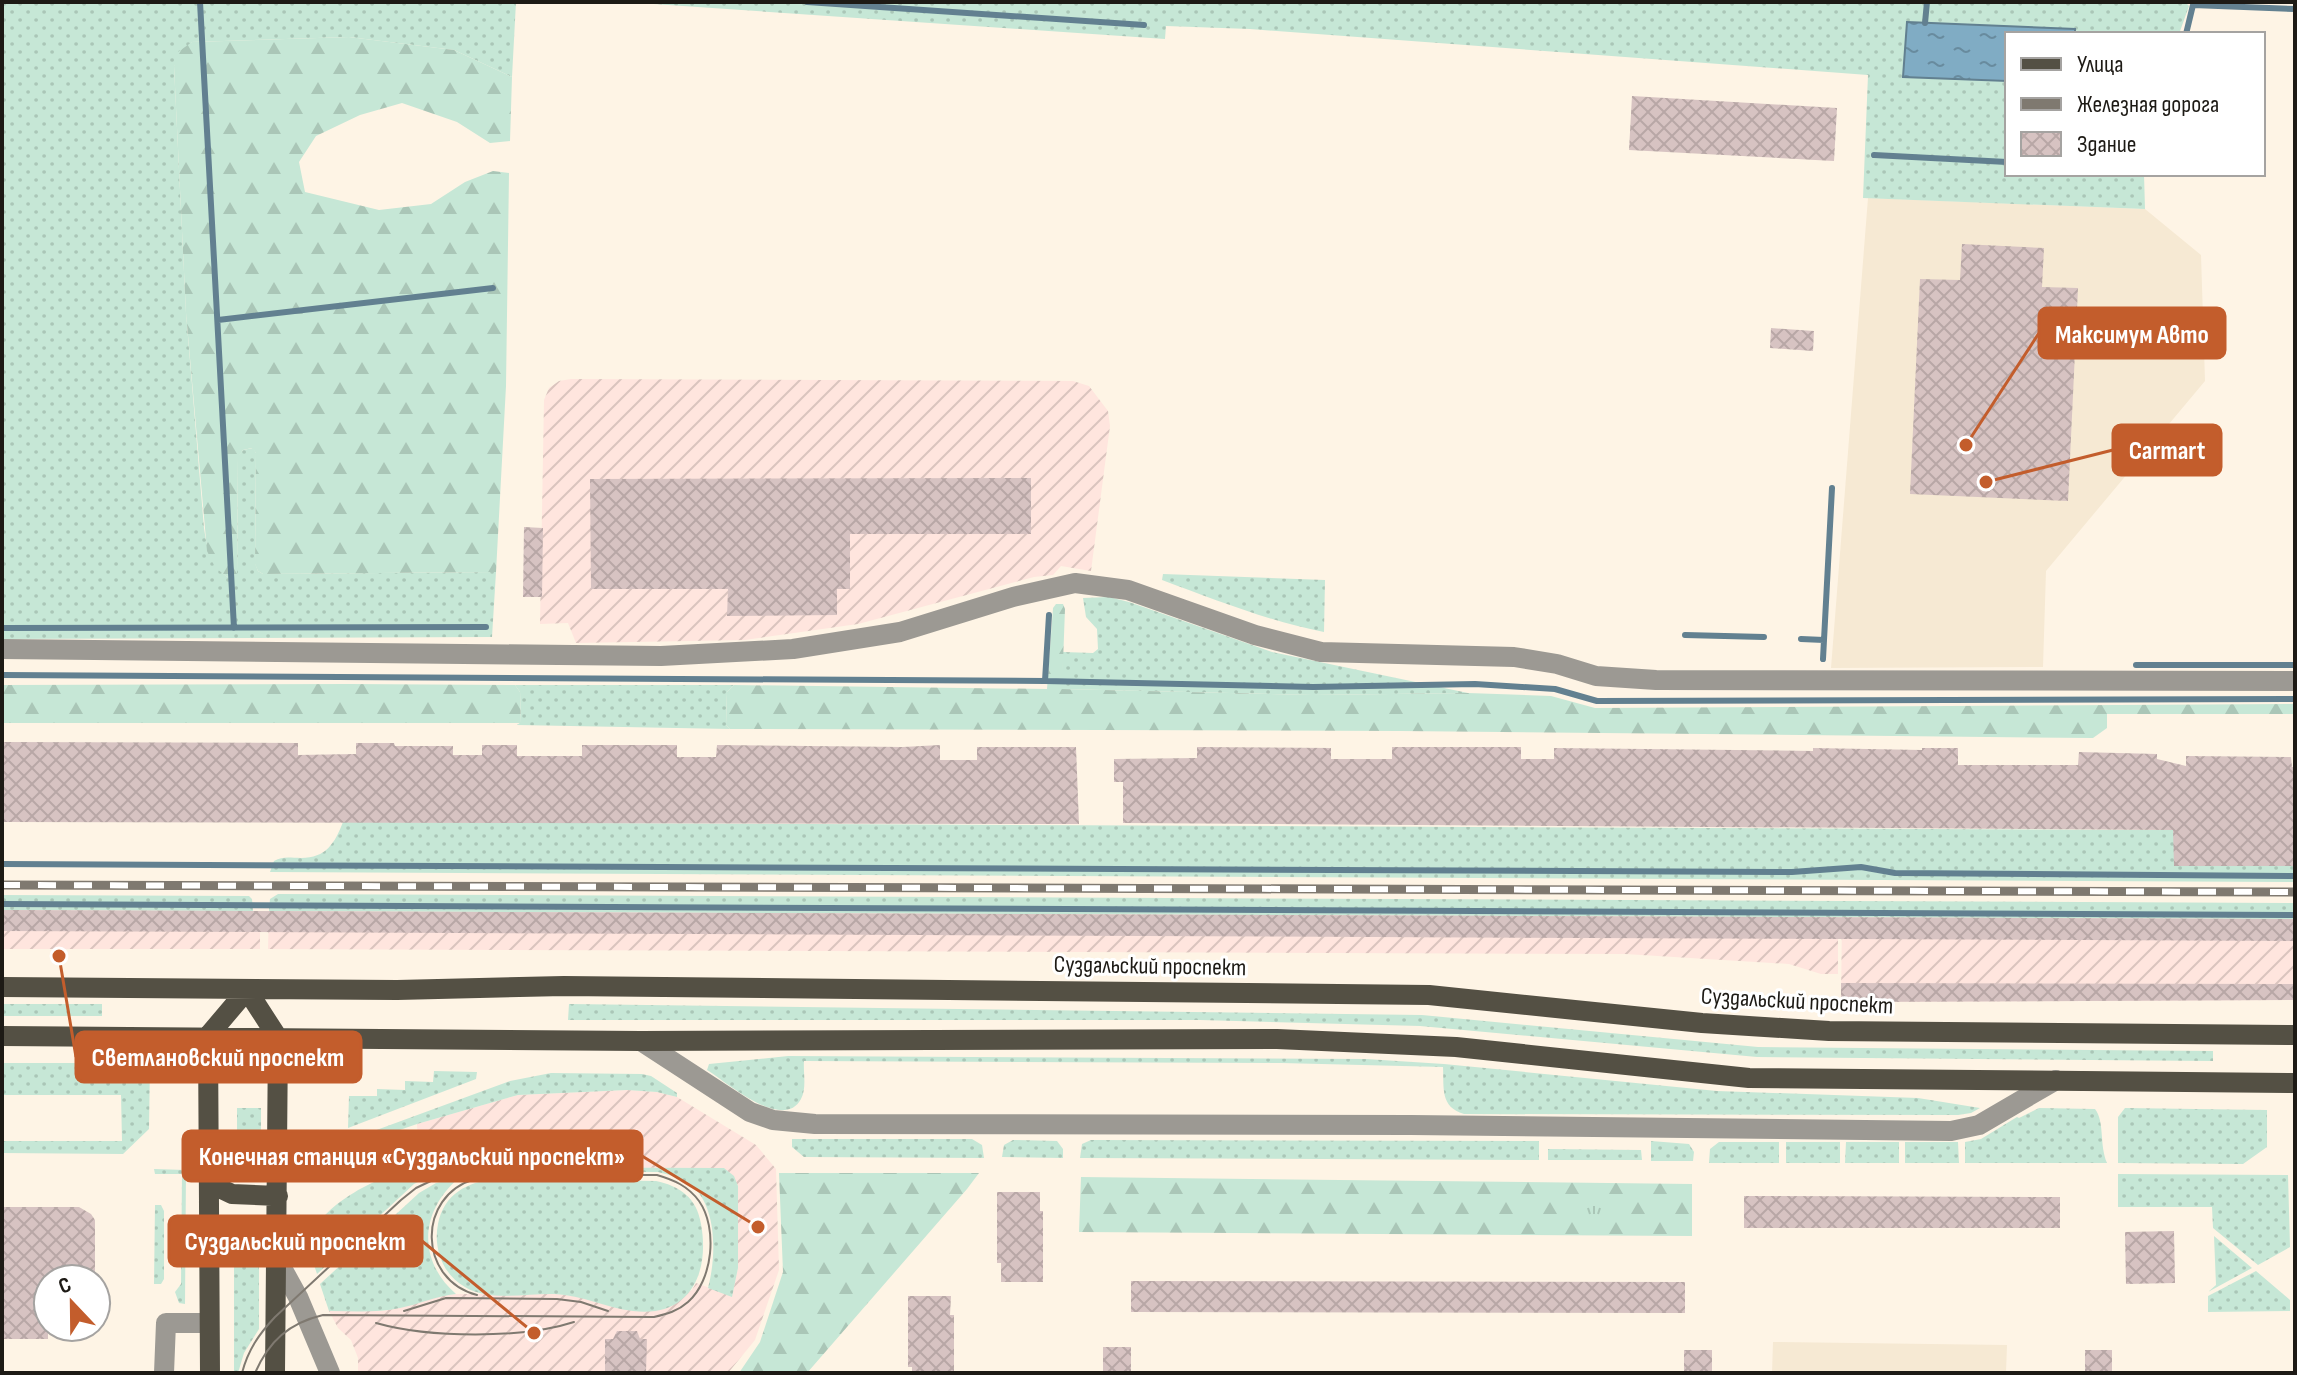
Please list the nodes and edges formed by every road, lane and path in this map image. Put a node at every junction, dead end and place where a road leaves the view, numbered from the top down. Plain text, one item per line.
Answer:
1 (2, 649) edge
2 (2295, 681) edge
3 (2, 987) edge
4 (247, 990) junction
5 (2295, 1035) edge
6 (2, 1036) edge
7 (208, 1036) junction
8 (278, 1038) junction
9 (641, 1041) junction
10 (2056, 1080) junction
11 (2295, 1083) edge
12 (209, 1183) junction
13 (278, 1196) junction
14 (210, 1241) junction
15 (277, 1250) junction
16 (209, 1323) junction
17 (164, 1373) edge
18 (210, 1373) edge
19 (275, 1373) edge
20 (330, 1373) edge

1 - 2 street
3 - 4 main road, Суздальский проспект
4 - 5 main road, Суздальский проспект
4 - 7 main road
4 - 8 main road
6 - 7 main road
7 - 8 main road
7 - 12 main road
8 - 9 main road
8 - 13 main road
9 - 10 main road
9 - 10 street
10 - 11 main road
12 - 13 main road
12 - 14 main road
13 - 15 main road
14 - 15 main road
14 - 16 main road
15 - 19 main road
15 - 20 street
16 - 17 street
16 - 18 main road

